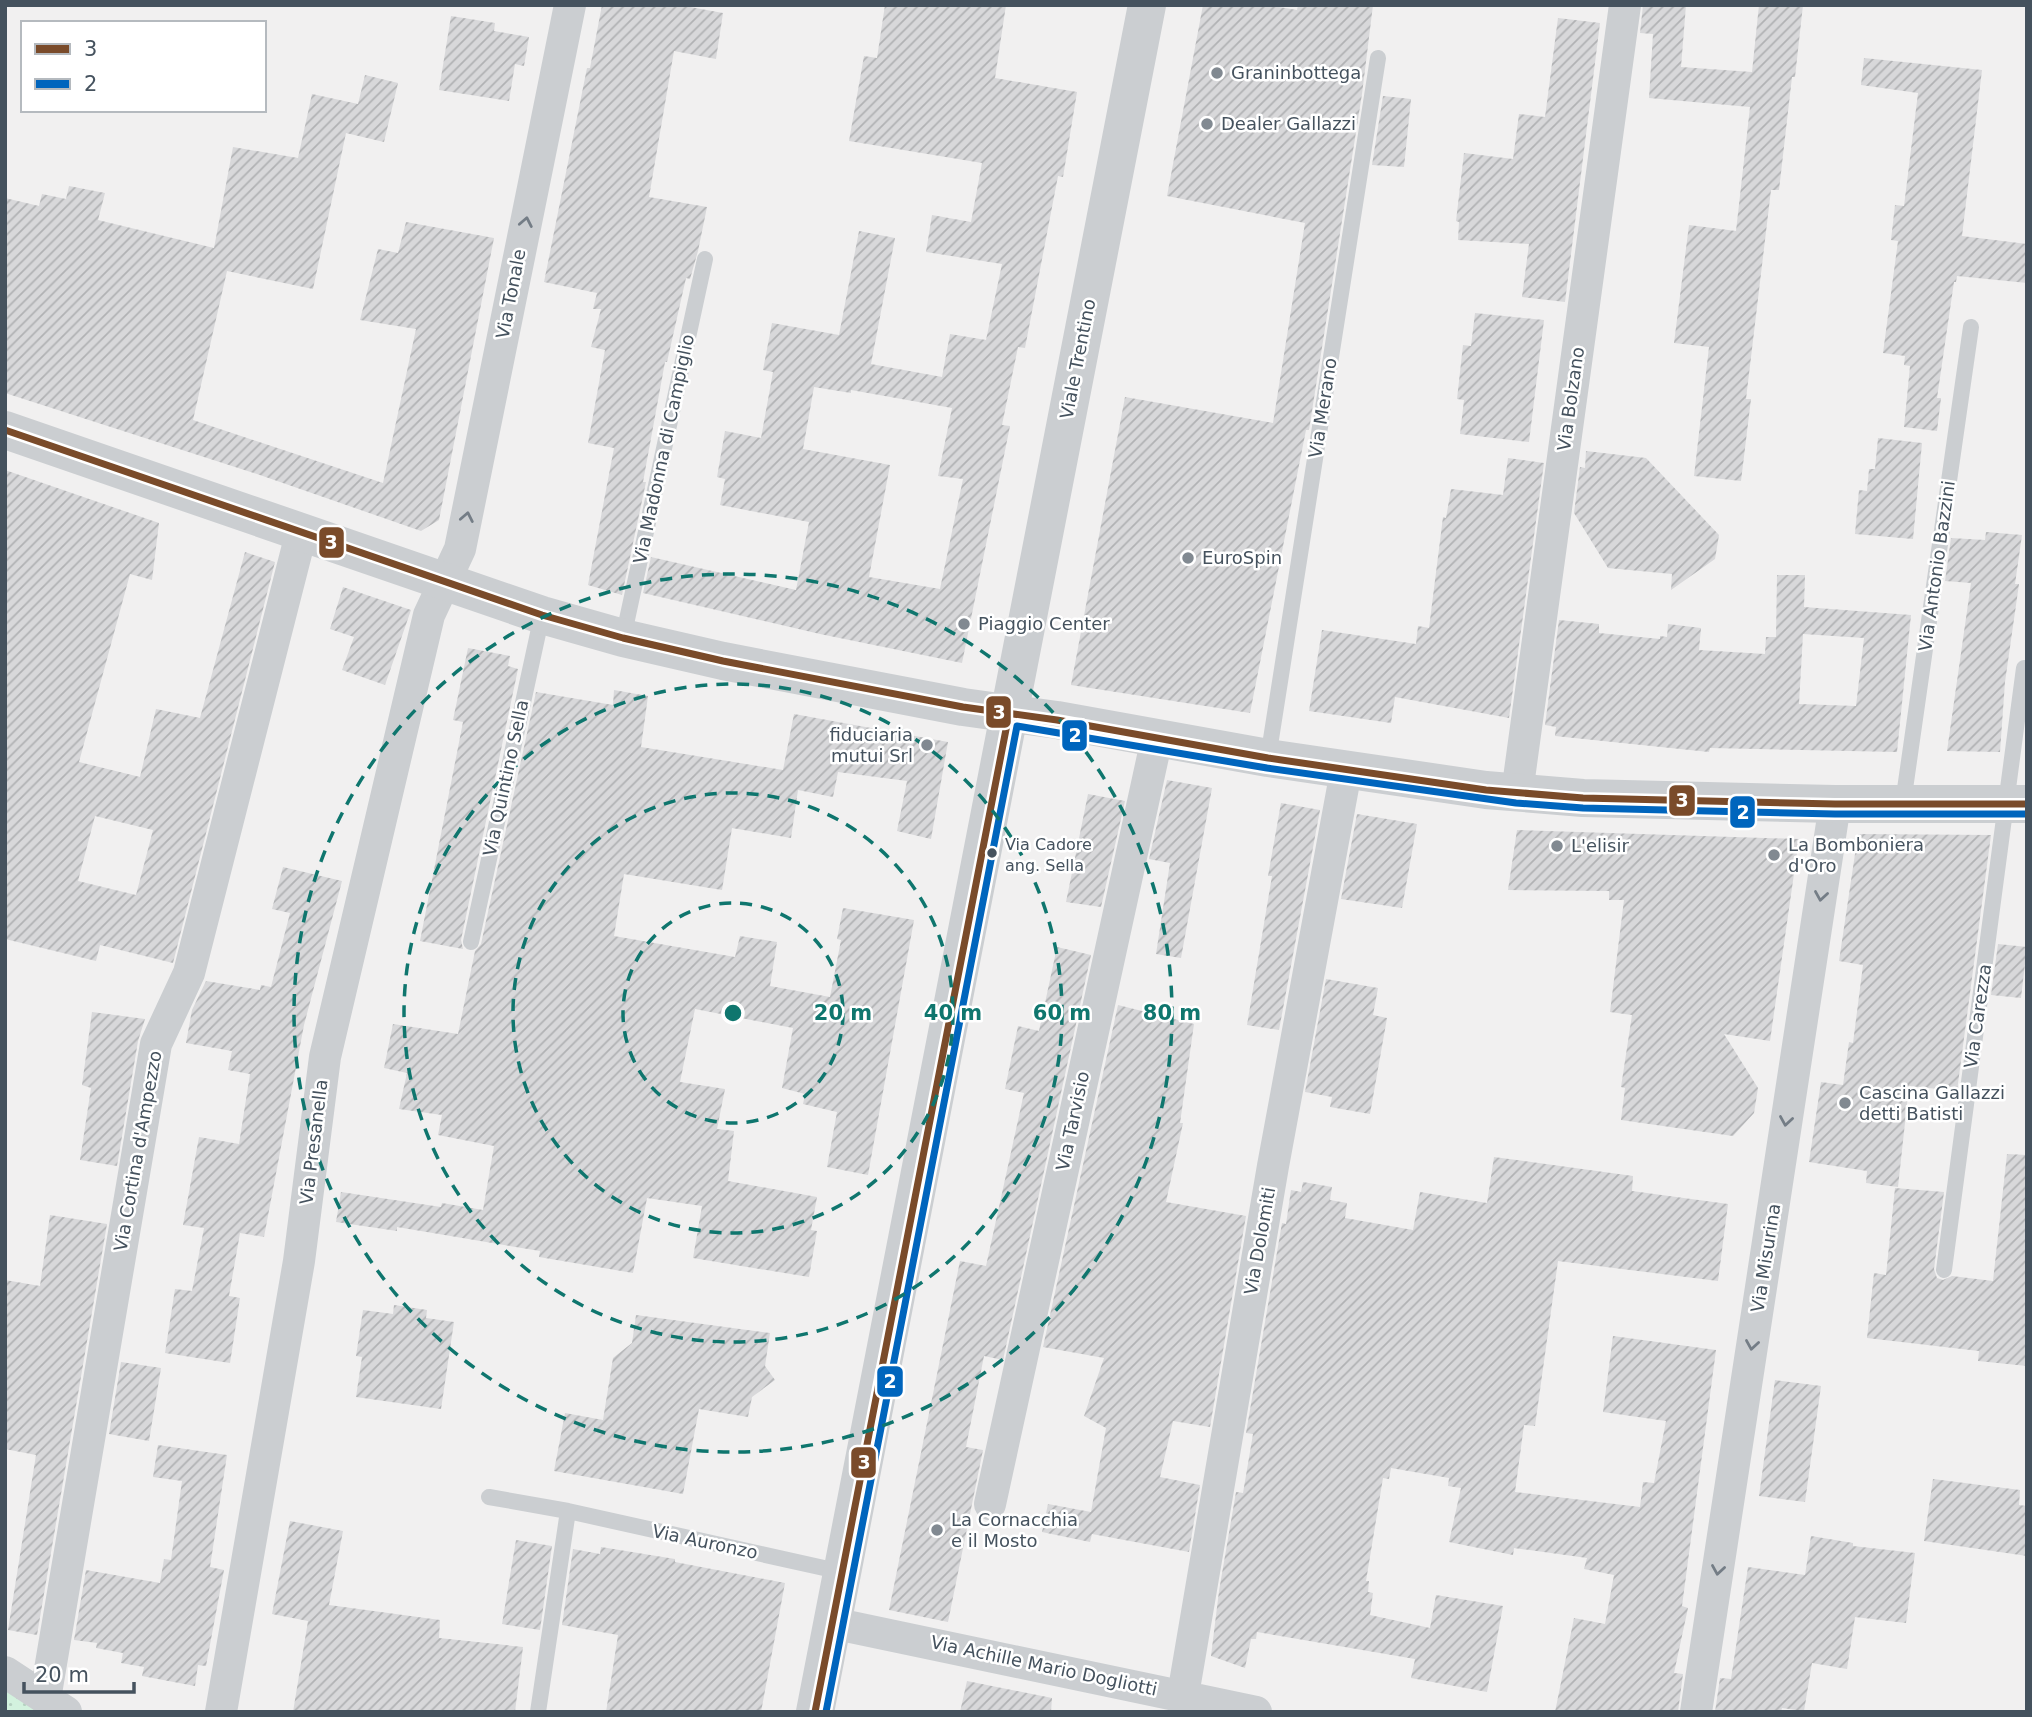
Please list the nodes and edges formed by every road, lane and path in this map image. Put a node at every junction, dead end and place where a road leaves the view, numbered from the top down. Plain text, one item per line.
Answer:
1 (570, 5) edge
2 (1147, 5) edge
3 (1625, 5) edge
4 (1378, 58) dead end
5 (705, 259) dead end
6 (1971, 327) dead end
7 (5, 430) edge
8 (301, 534) junction
9 (444, 581) junction
10 (542, 615) junction
11 (623, 638) junction
12 (2027, 669) edge
13 (1009, 714) junction
14 (1157, 738) junction
15 (1268, 758) junction
16 (1346, 771) junction
17 (1517, 793) junction
18 (1835, 804) junction
19 (1903, 804) junction
20 (2017, 804) edge
21 (471, 942) dead end
22 (1944, 1270) dead end
23 (489, 1497) dead end
24 (990, 1504) dead end
25 (568, 1511) junction
26 (842, 1572) junction
27 (832, 1623) junction
28 (5, 1672) edge
29 (1181, 1703) edge
30 (56, 1705) edge
31 (221, 1712) edge
32 (538, 1712) edge
33 (815, 1712) edge
34 (1256, 1712) edge
35 (1696, 1712) edge

9 -> 1 street, Via Tonale
2 - 13 street, Viale Trentino
3 - 17 street, Via Bolzano
4 - 15 lane, Via Merano
5 - 11 lane, Via Madonna di Campiglio
6 - 19 lane, Via Antonio Bazzini
7 - 8 street
8 - 9 street
8 - 30 street, Via Cortina d'Ampezzo
9 - 10 street
9 - 31 street, Via Presanella
10 - 11 street
10 - 21 lane, Via Quintino Sella
11 - 13 street
12 - 20 lane, Via Carezza
13 - 14 street
13 - 26 street, Viale Trentino
14 - 15 street
14 - 24 street, Via Tarvisio
15 - 16 street
16 - 17 street
16 - 29 street, Via Dolomiti
17 - 18 street
18 - 19 street
18 -> 35 street, Via Misurina
19 - 20 street
20 - 22 lane, Via Carezza
23 - 25 lane, Via Auronzo
25 - 26 lane, Via Auronzo
25 - 32 lane
26 - 27 street, Viale Trentino
27 - 29 street, Via Achille Mario Dogliotti
27 - 33 street, Viale Trentino
28 - 30 street
29 - 34 street, Via Achille Mario Dogliotti

